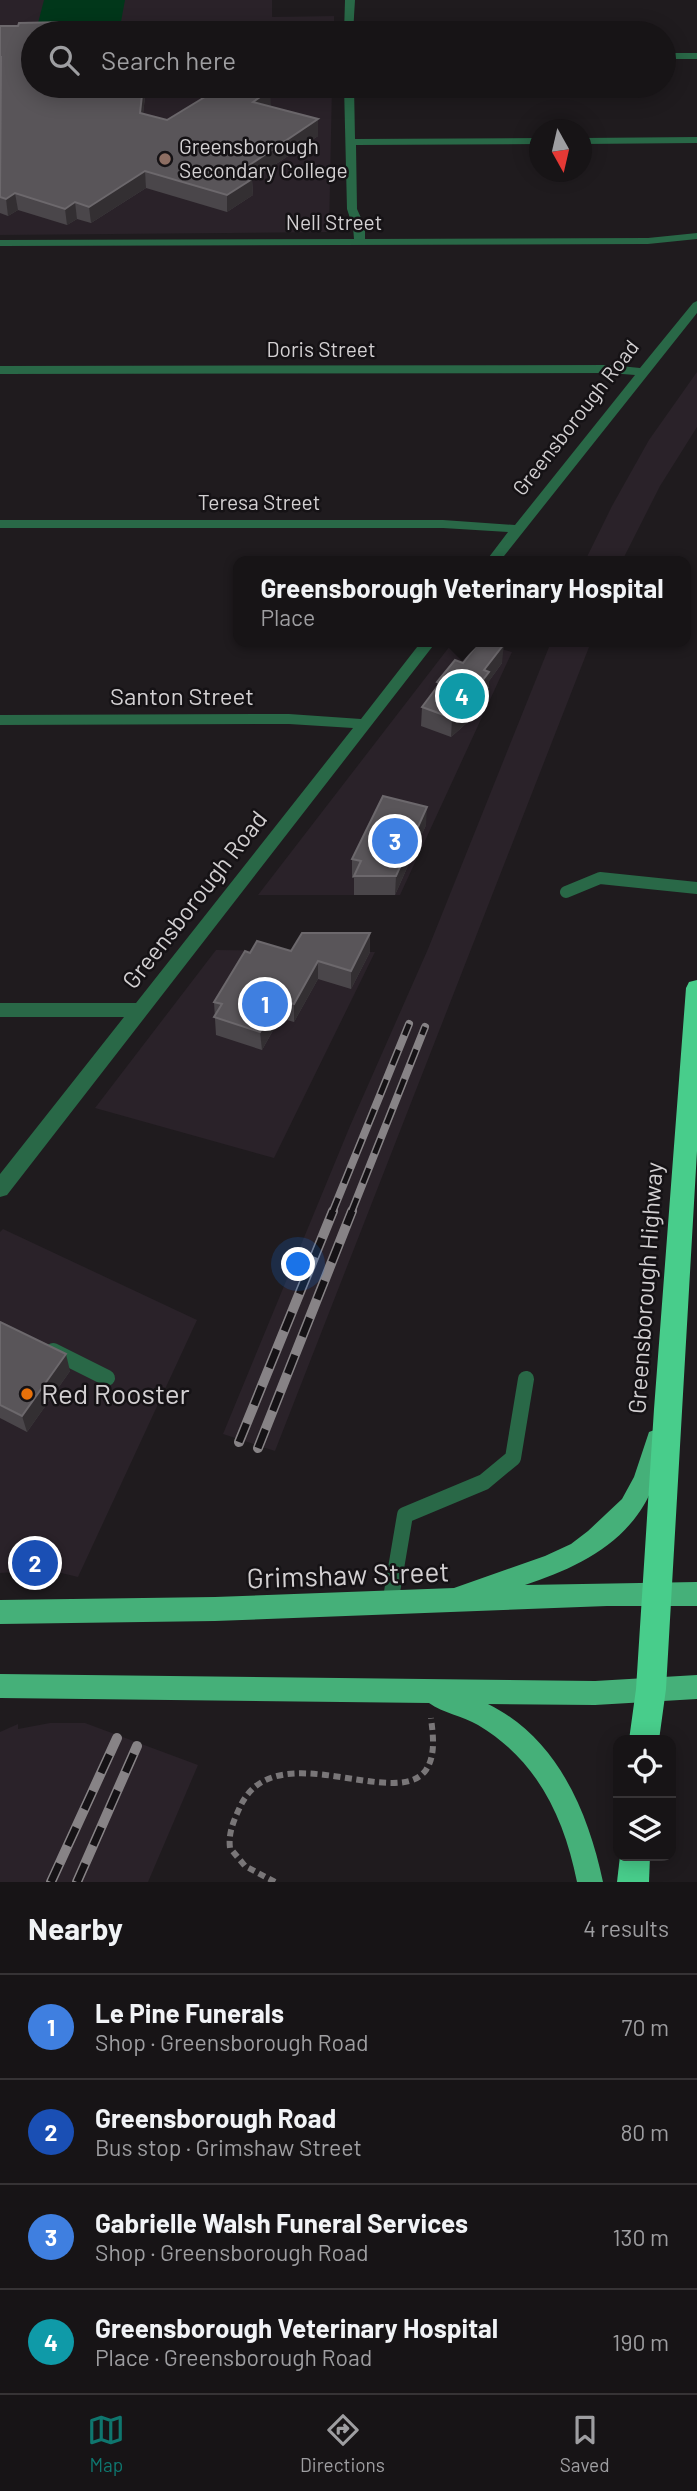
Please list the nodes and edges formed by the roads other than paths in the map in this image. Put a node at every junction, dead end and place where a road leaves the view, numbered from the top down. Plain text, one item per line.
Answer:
1 (348, 1) edge
2 (349, 21) edge
3 (676, 56) edge
4 (697, 56) edge
5 (349, 98) edge
6 (529, 141) edge
7 (592, 141) edge
8 (697, 141) edge
9 (350, 142) junction
10 (697, 238) edge
11 (353, 242) junction
12 (0, 243) edge
13 (697, 305) edge
14 (0, 370) edge
15 (641, 372) junction
16 (0, 524) edge
17 (518, 529) junction
18 (497, 556) edge
19 (425, 647) edge
20 (0, 720) edge
21 (364, 724) junction
22 (697, 888) edge
23 (566, 892) dead end
24 (697, 988) edge
25 (0, 1010) edge
26 (140, 1010) junction
27 (0, 1189) edge
28 (36, 1342) edge
29 (107, 1378) dead end
30 (526, 1379) dead end
31 (667, 1409) junction
32 (656, 1593) junction
33 (697, 1594) edge
34 (439, 1602) junction
35 (390, 1604) junction
36 (0, 1612) edge
37 (0, 1686) edge
38 (697, 1686) edge
39 (651, 1689) junction
40 (429, 1692) junction
41 (646, 1735) edge
42 (635, 1861) edge
43 (590, 1882) edge
44 (633, 1882) edge

1 - 2 street
3 - 4 street
5 - 9 street
6 - 9 street
7 - 8 street
9 - 11 street
10 - 11 street, Nell Street
11 - 12 street, Nell Street
13 - 15 street, Greensborough Road
14 - 15 street, Doris Street
15 - 17 street, Greensborough Road
16 - 17 street, Teresa Street
17 - 18 street, Greensborough Road
19 - 21 street, Greensborough Road
20 - 21 street, Santon Street
21 - 26 street, Greensborough Road
22 - 23 lane
24 - 31 highway, Greensborough Highway
25 - 26 street
26 - 27 street, Greensborough Road
28 - 29 lane
30 - 35 lane
31 - 32 highway, Greensborough Highway
31 - 34 main road
32 - 33 main road, Grimshaw Street
32 - 34 main road, Grimshaw Street
32 - 39 highway, Greensborough Highway
34 - 35 main road, Grimshaw Street
35 - 36 main road, Grimshaw Street
37 - 40 main road
38 - 39 main road
39 - 40 main road
39 - 41 highway, Greensborough Highway
40 - 43 main road
42 - 44 highway

